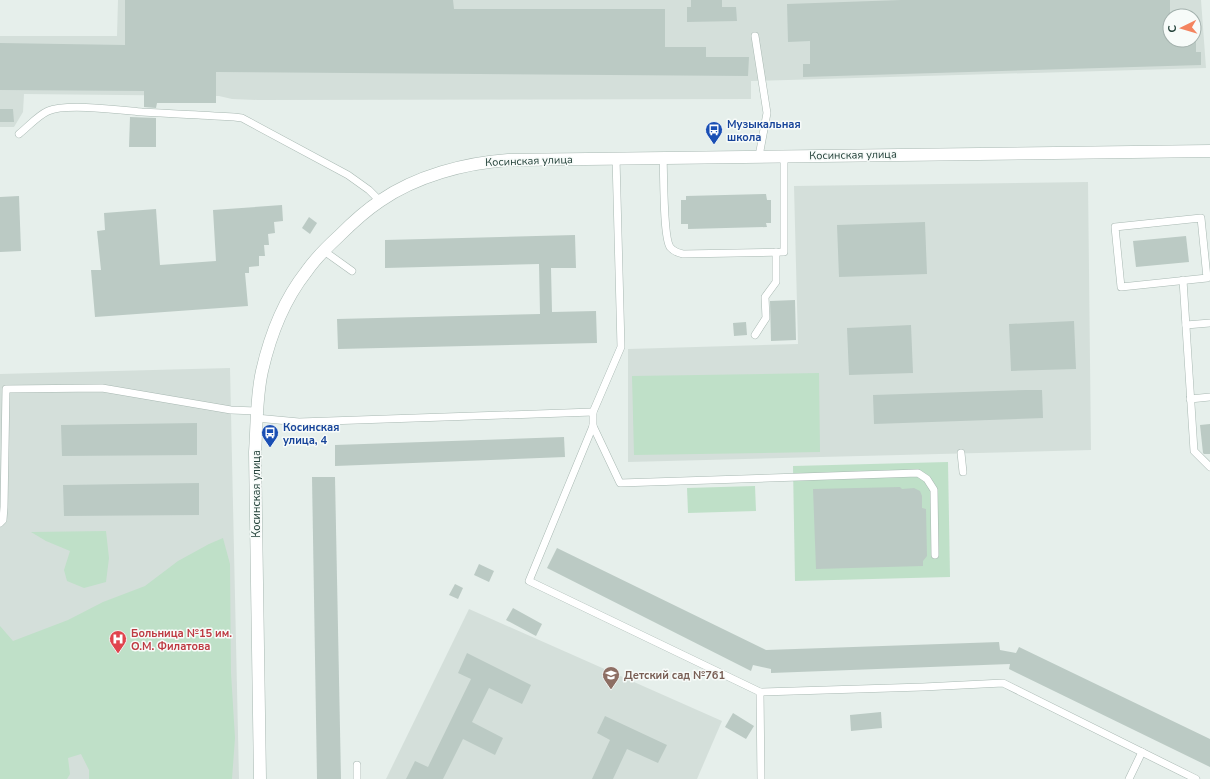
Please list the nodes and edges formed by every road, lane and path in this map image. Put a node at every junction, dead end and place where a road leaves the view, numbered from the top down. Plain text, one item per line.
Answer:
1 (755, 36) dead end
2 (19, 134) dead end
3 (1210, 151) edge
4 (759, 156) junction
5 (784, 156) junction
6 (663, 157) junction
7 (616, 158) junction
8 (380, 201) junction
9 (324, 251) junction
10 (776, 252) junction
11 (352, 271) dead end
12 (1183, 280) junction
13 (1210, 323) edge
14 (1186, 325) junction
15 (755, 335) dead end
16 (1210, 397) edge
17 (1190, 399) dead end
18 (593, 412) junction
19 (256, 415) junction
20 (593, 426) junction
21 (961, 453) dead end
22 (1210, 467) edge
23 (963, 472) dead end
24 (0, 523) edge
25 (935, 555) dead end
26 (760, 692) junction
27 (1142, 752) junction
28 (357, 765) dead end
29 (260, 779) edge
30 (357, 779) edge
31 (761, 779) edge
32 (1128, 779) edge
33 (1196, 779) edge

1 - 4 lane
2 - 8 lane
3 - 5 street, Косинская улица
4 - 5 street, Косинская улица
4 - 6 street, Косинская улица
5 - 10 lane
6 - 7 street, Косинская улица
6 - 10 lane
7 - 8 street, Косинская улица
7 - 18 lane
8 - 9 street, Косинская улица
9 - 11 lane
9 - 19 street, Косинская улица
10 - 15 lane
12 - 12 lane
12 - 14 lane
13 - 14 lane
14 - 22 lane
16 - 17 lane
18 - 19 lane
18 - 20 lane
19 - 24 lane
19 - 29 street, Косинская улица
20 - 25 lane
20 - 26 lane
21 - 23 lane
26 - 27 lane
26 - 31 lane
27 - 32 lane
27 - 33 lane
28 - 30 lane

